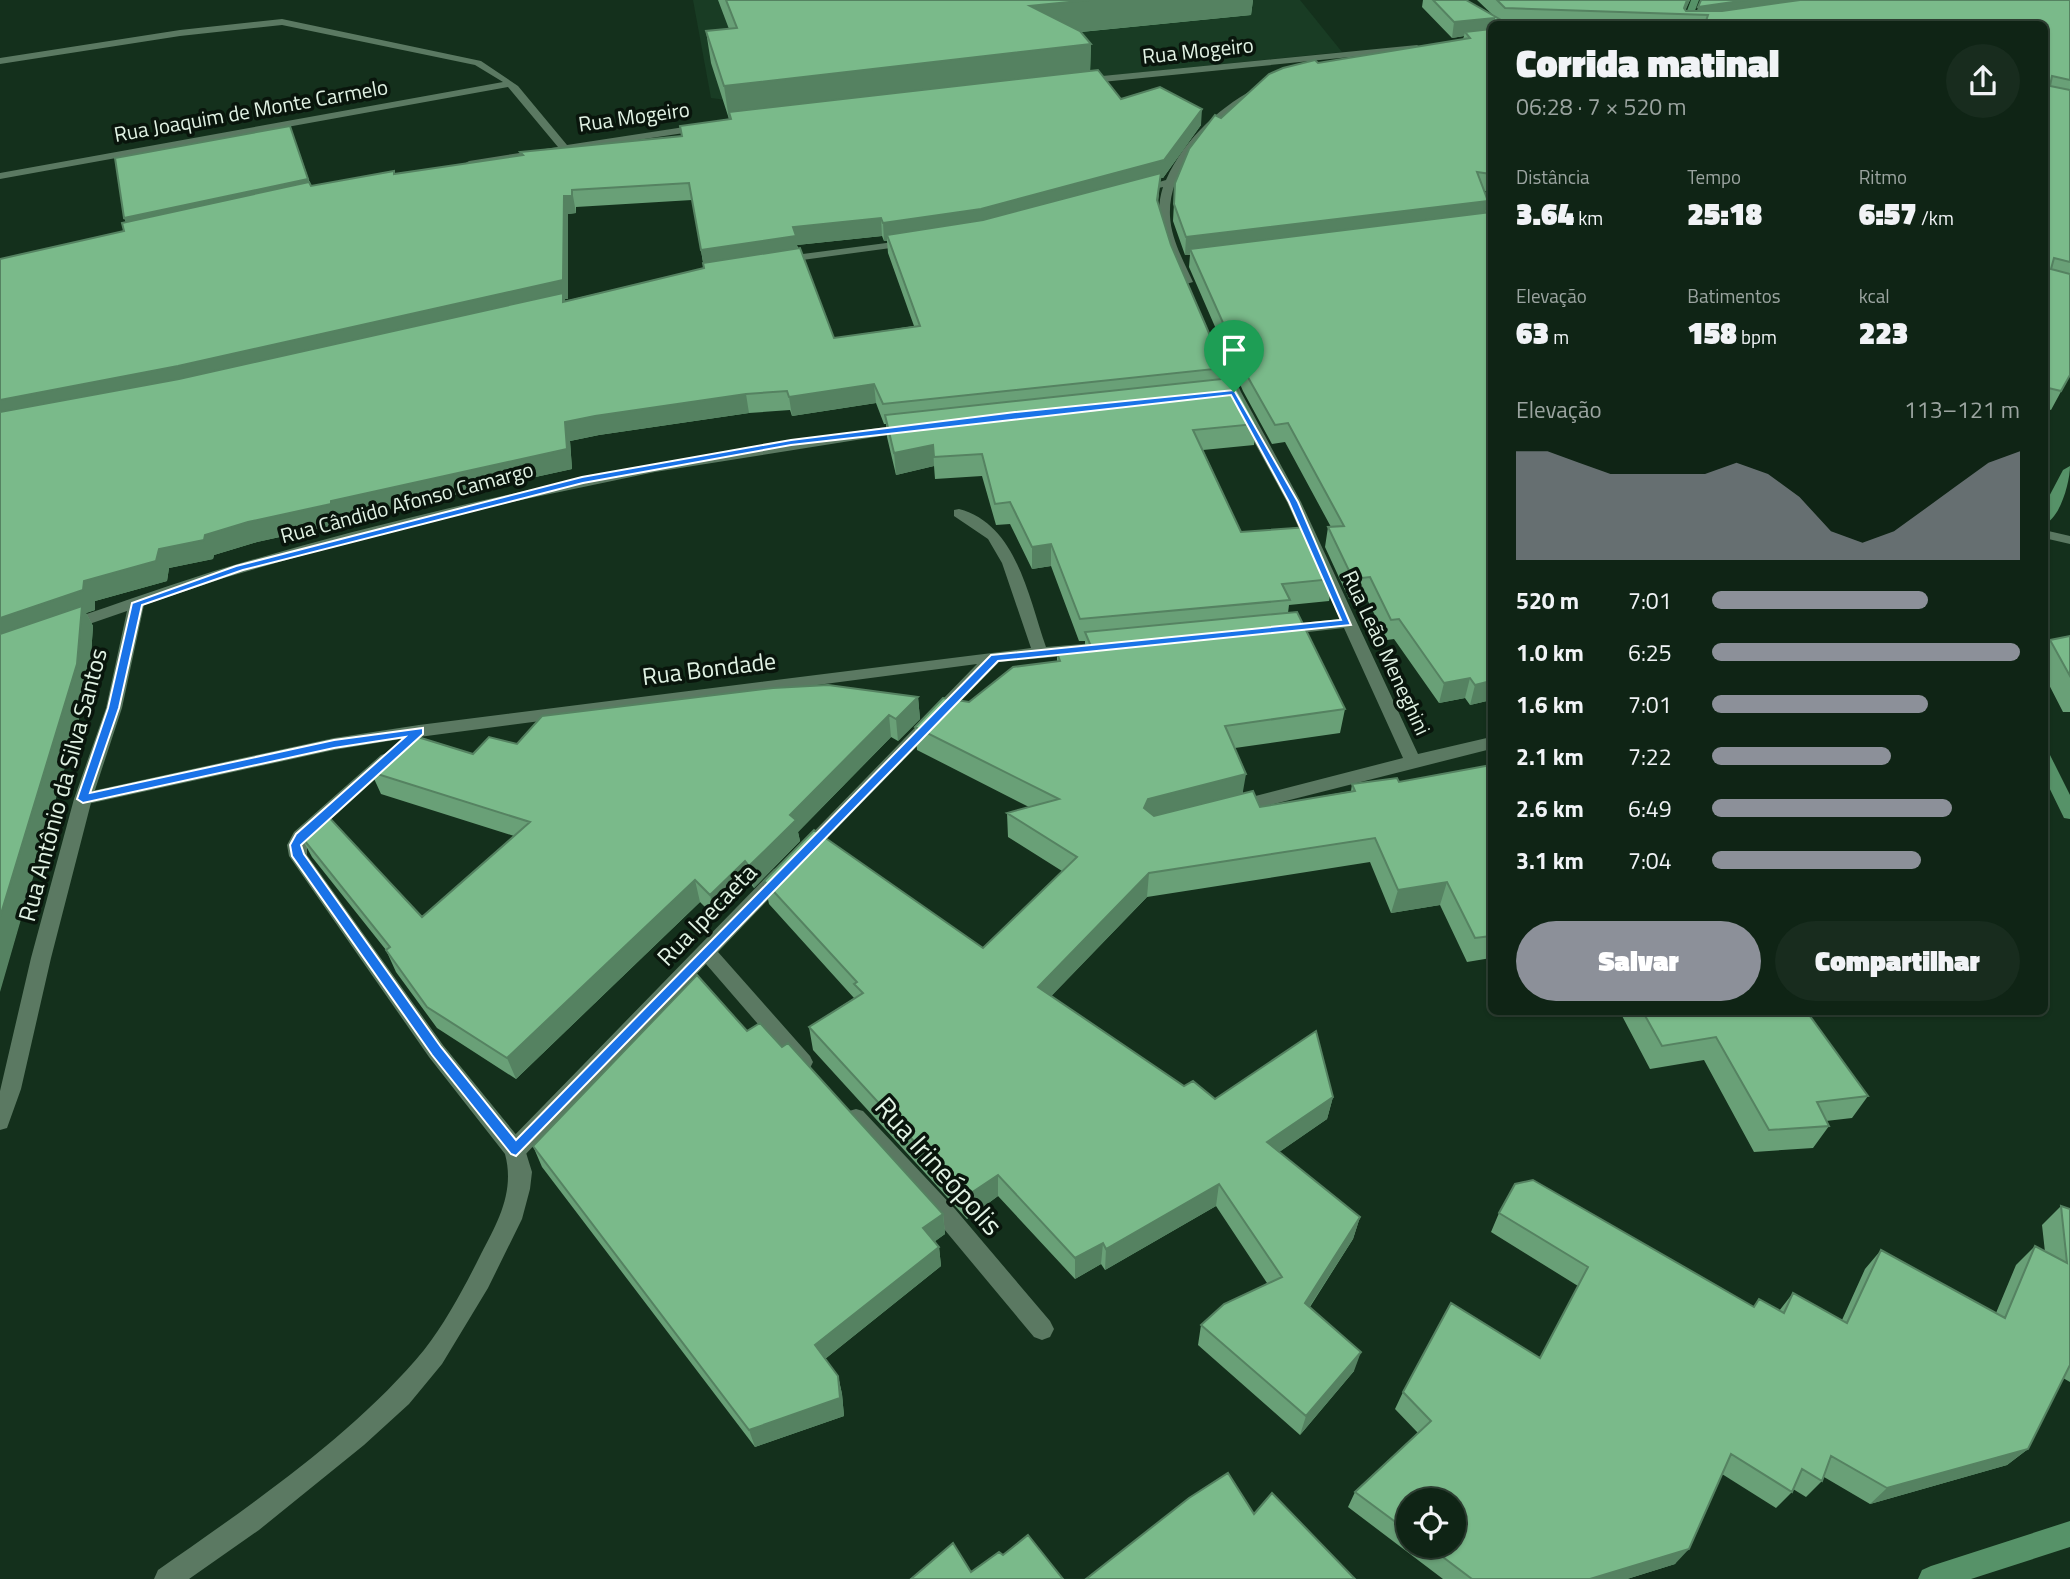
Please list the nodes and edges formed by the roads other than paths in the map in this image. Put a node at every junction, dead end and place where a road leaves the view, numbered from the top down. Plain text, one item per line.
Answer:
1 (1695, 0) edge
2 (1687, 21) edge
3 (1425, 47) edge
4 (1372, 53) junction
5 (0, 61) edge
6 (1301, 73) edge
7 (1073, 82) edge
8 (1275, 82) edge
9 (509, 84) junction
10 (723, 124) edge
11 (563, 147) junction
12 (458, 166) edge
13 (0, 176) edge
14 (1169, 182) junction
15 (1129, 192) edge
16 (920, 242) edge
17 (763, 263) edge
18 (1193, 298) edge
19 (1208, 333) edge
20 (923, 426) edge
21 (2070, 470) edge
22 (2048, 512) edge
23 (959, 513) dead end
24 (2048, 535) edge
25 (2070, 540) edge
26 (137, 603) junction
27 (1347, 622) junction
28 (52, 631) edge
29 (1268, 631) edge
30 (1121, 646) edge
31 (1040, 652) junction
32 (995, 657) junction
33 (419, 731) junction
34 (1488, 744) edge
35 (1413, 761) junction
36 (2048, 767) edge
37 (83, 799) junction
38 (1218, 812) edge
39 (2070, 813) edge
40 (706, 951) junction
41 (817, 1077) edge
42 (845, 1107) edge
43 (0, 1121) edge
44 (516, 1150) junction
45 (1042, 1329) dead end
46 (2066, 1540) edge
47 (169, 1577) edge
48 (1931, 1579) edge

1 - 2 main road
3 - 4 street, Rua Mogeiro
4 - 6 street
4 - 7 street, Rua Mogeiro
5 - 9 street
8 - 14 street
9 - 11 street
9 - 13 street, Rua Joaquim de Monte Carmelo
10 - 11 street, Rua Mogeiro
11 - 12 street, Rua Mogeiro
14 - 15 street
14 - 18 street
16 - 17 street
19 - 27 street, Rua Leão Meneghini
20 - 26 street, Rua Cândido Afonso Camargo
21 - 22 main road
23 - 31 street
24 - 25 street
26 - 28 street, Rua Antônio da Silva Santos
26 - 37 street, Rua Antônio da Silva Santos
27 - 29 street
27 - 35 street, Rua Leão Meneghini
30 - 31 street, Rua Bondade
31 - 32 street, Rua Bondade
32 - 33 street, Rua Bondade
32 - 40 street, Rua Ipecaeta
33 - 37 street, Rua Bondade
33 - 44 street
34 - 35 street, Rua Leão Meneghini
35 - 38 street
36 - 39 main road
37 - 43 street, Rua Antônio da Silva Santos
40 - 41 street
40 - 44 street, Rua Ipecaeta
42 - 45 street, Rua Irineópolis
44 - 47 street
46 - 48 main road

